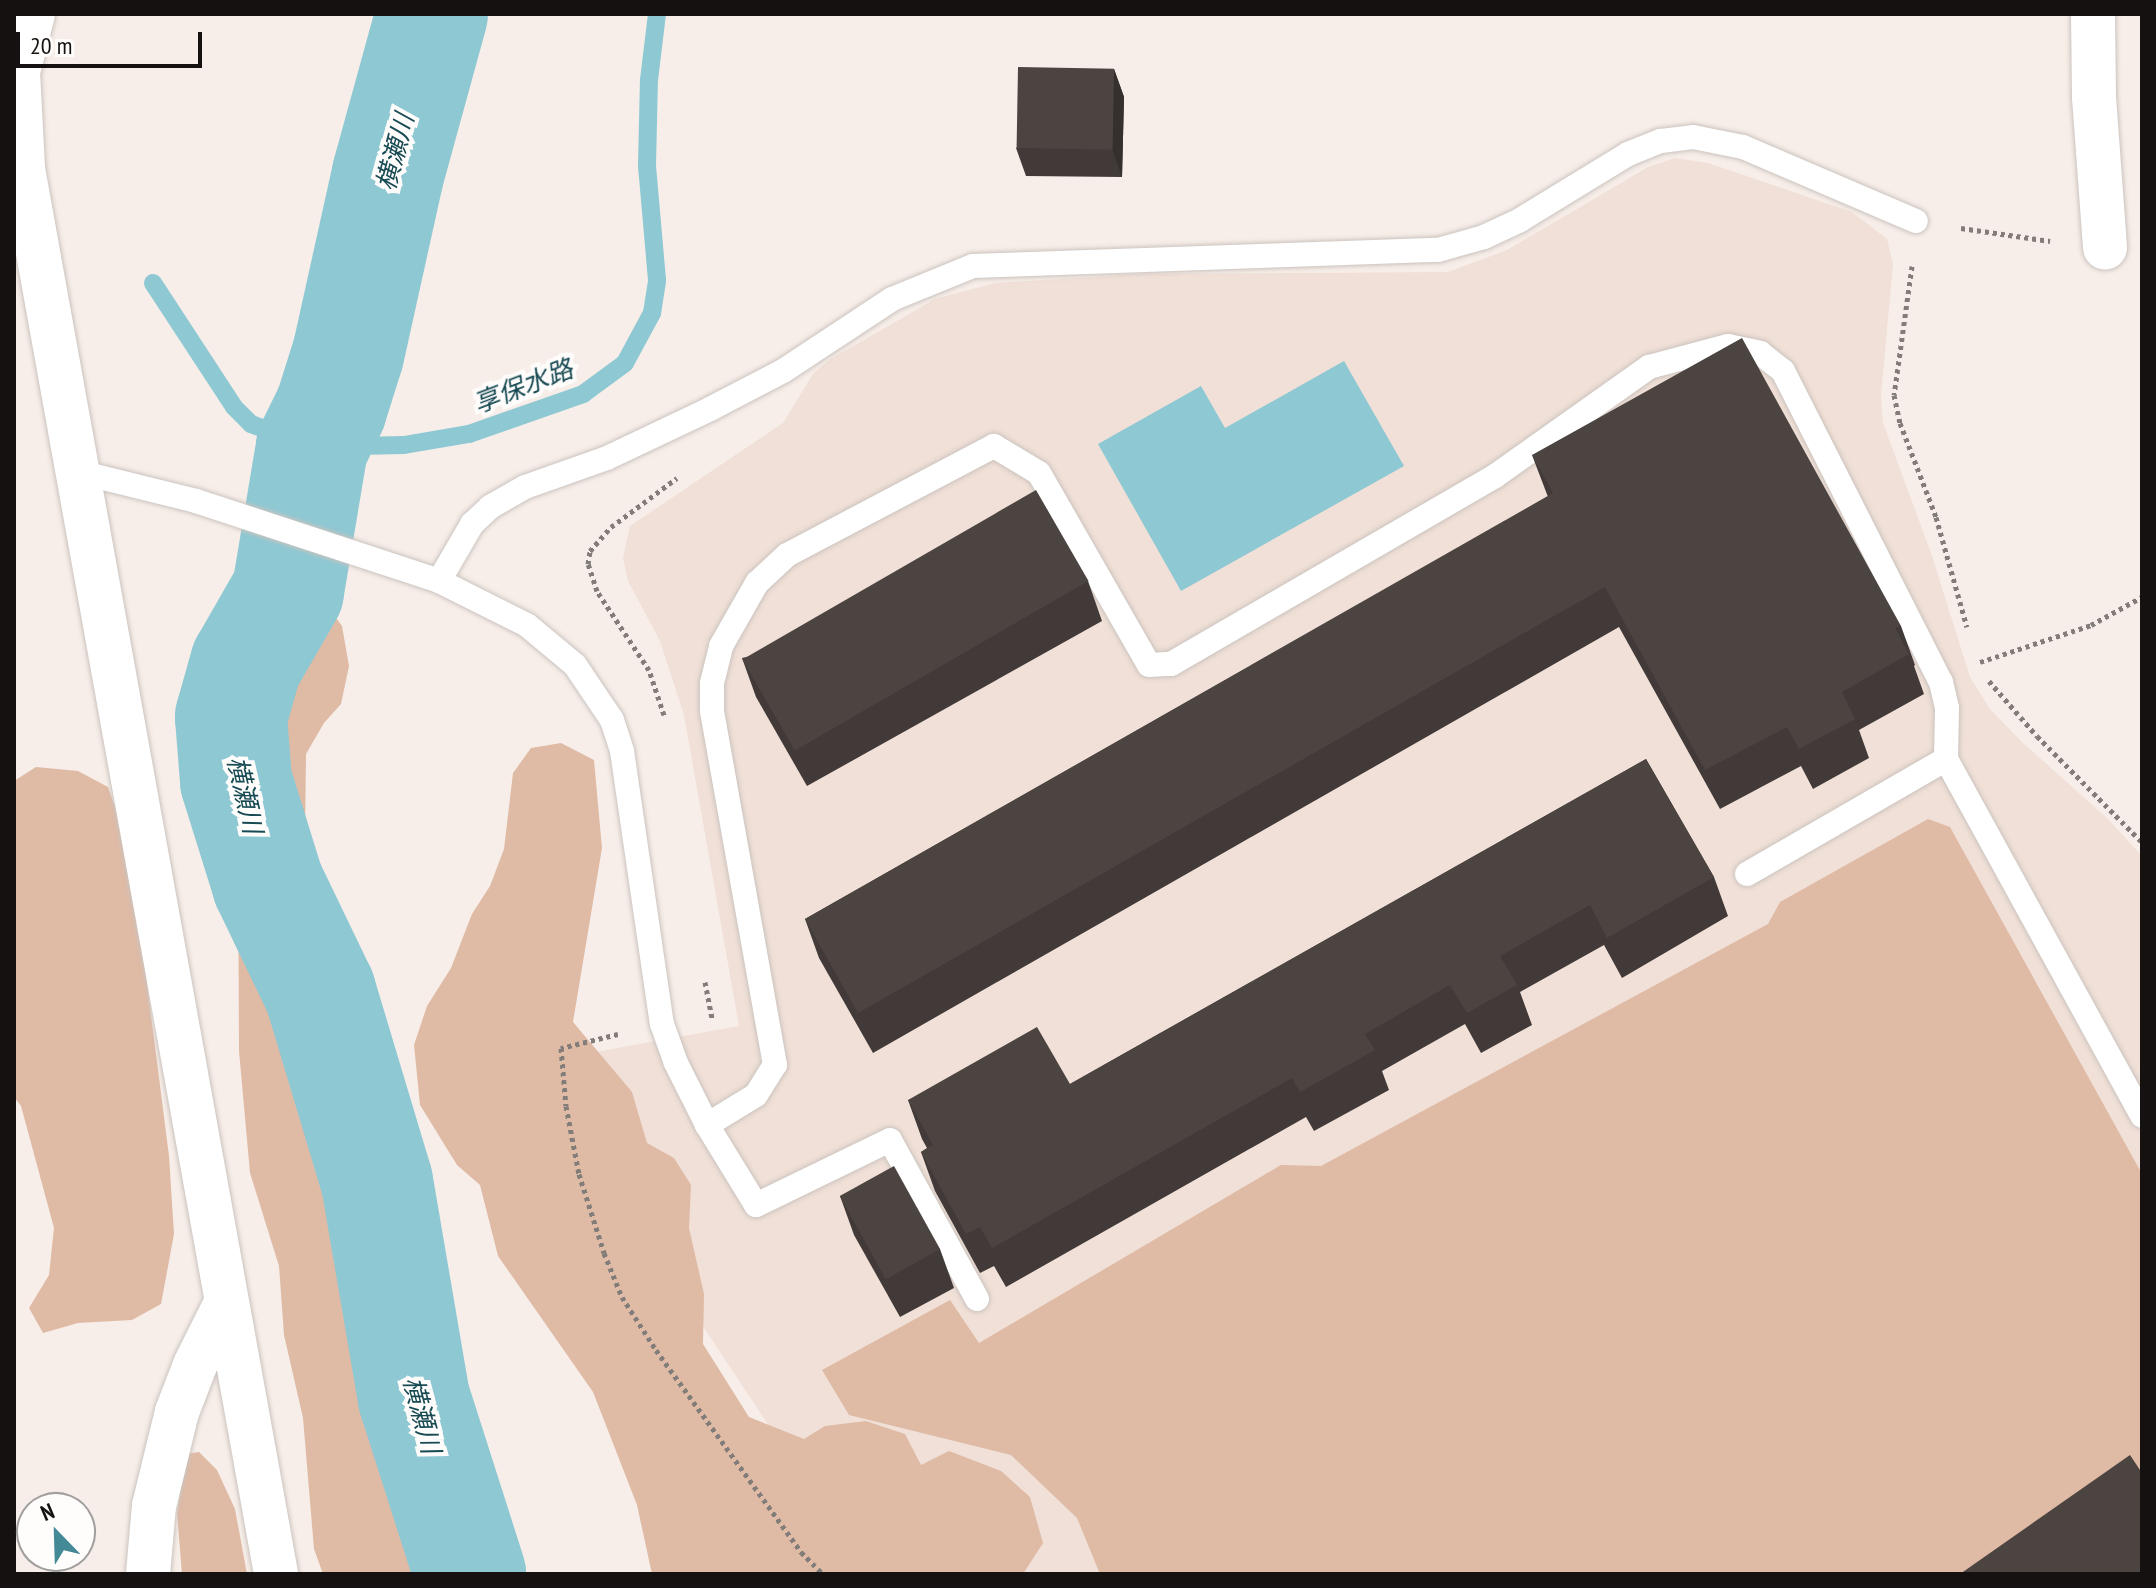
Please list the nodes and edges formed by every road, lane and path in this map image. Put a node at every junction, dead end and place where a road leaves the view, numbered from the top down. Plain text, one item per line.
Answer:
1 (33, 14) edge
2 (2093, 14) edge
3 (16, 73) edge
4 (1916, 221) junction
5 (2105, 248) joint
6 (79, 472) junction
7 (439, 581) junction
8 (2142, 597) edge
9 (1970, 636) dead end
10 (1975, 649) dead end
11 (1979, 662) junction
12 (1946, 759) junction
13 (2142, 842) edge
14 (1747, 874) dead end
15 (662, 1024) junction
16 (2142, 1116) edge
17 (707, 1125) junction
18 (977, 1299) dead end
19 (226, 1303) junction
20 (148, 1574) edge
21 (276, 1574) edge
22 (823, 1574) edge

1 - 3 street
2 - 5 street
3 - 6 street
4 - 5 path
4 - 7 lane
4 - 9 path
6 - 7 lane
6 - 19 street
7 - 15 lane
8 - 11 path
10 - 11 path
11 - 13 path
12 - 14 lane
12 - 16 lane
12 - 17 lane
15 - 17 lane
15 - 22 path
17 - 18 lane
19 - 20 street
19 - 21 street

